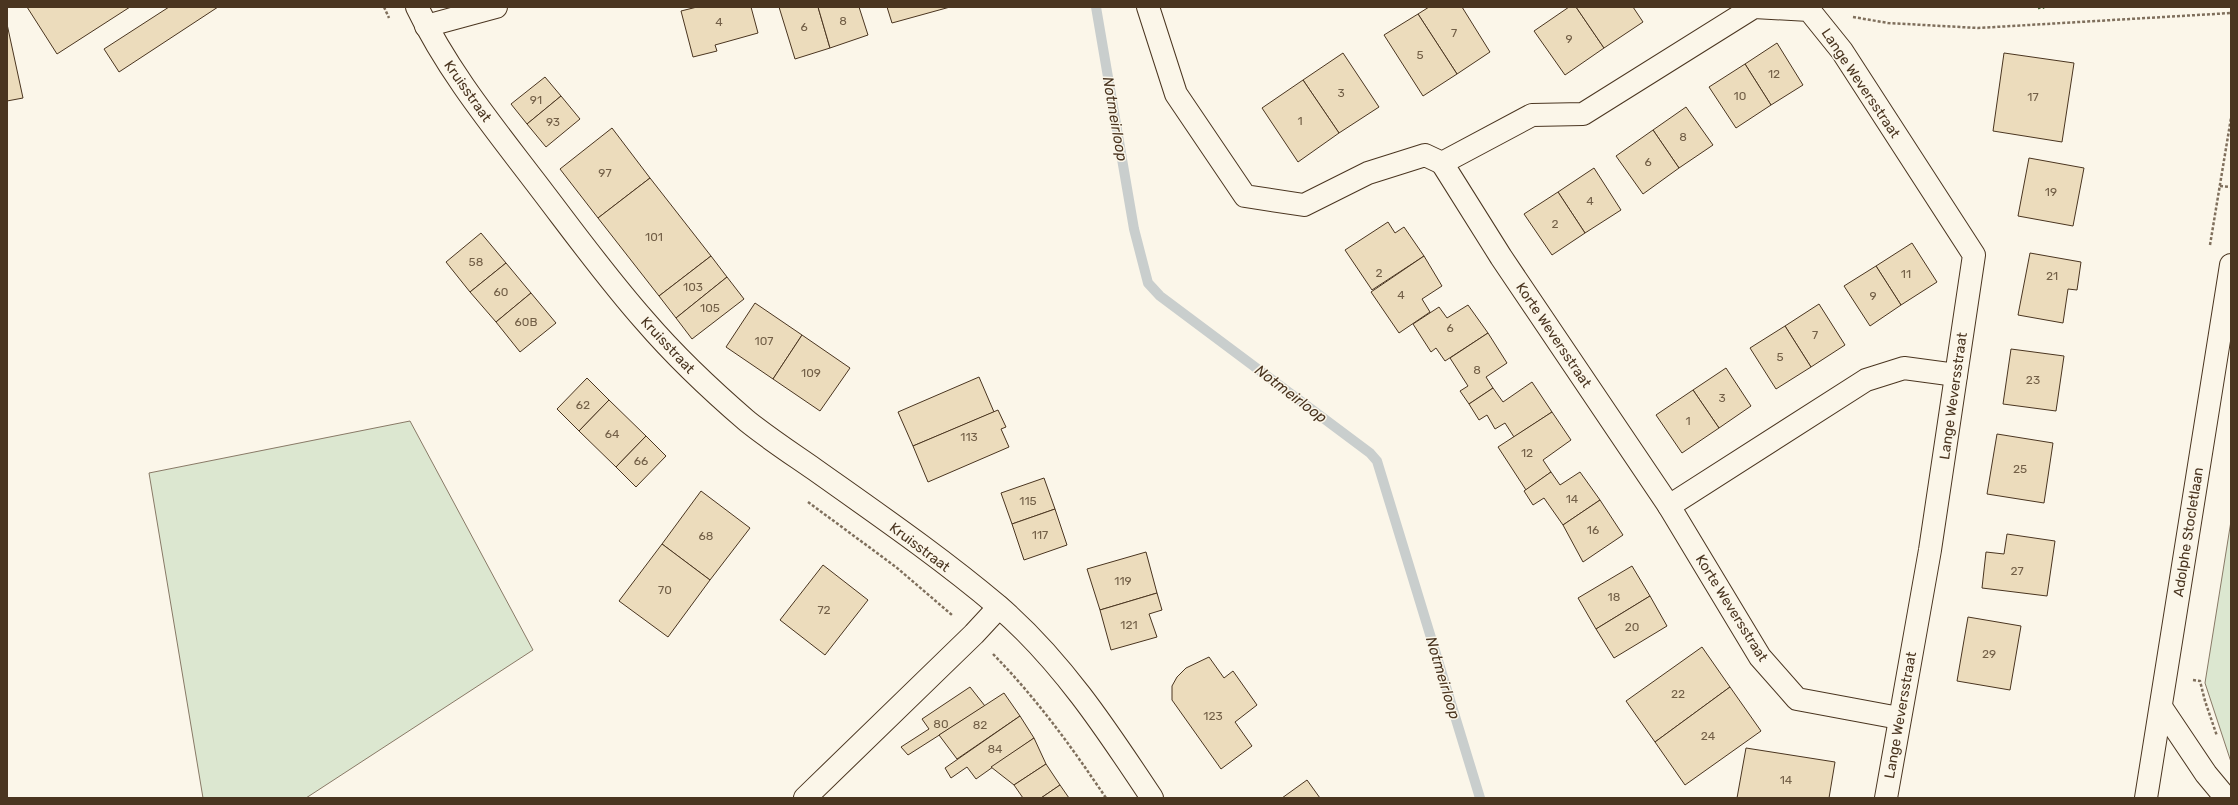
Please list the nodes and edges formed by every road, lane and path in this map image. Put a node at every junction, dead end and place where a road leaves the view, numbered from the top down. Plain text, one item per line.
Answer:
1 (417, 7) edge
2 (496, 7) edge
3 (1148, 7) edge
4 (1809, 10) junction
5 (2231, 13) edge
6 (426, 26) junction
7 (1442, 163) junction
8 (2220, 186) dead end
9 (2231, 187) edge
10 (2231, 265) edge
11 (1956, 375) junction
12 (1669, 506) junction
13 (999, 607) junction
14 (974, 634) junction
15 (2166, 676) junction
16 (2160, 707) junction
17 (1899, 718) junction
18 (2219, 740) dead end
19 (804, 798) edge
20 (1106, 798) edge
21 (1152, 798) edge
22 (1886, 798) edge
23 (2146, 798) edge
24 (2226, 798) edge

1 - 6 street, Kruisstraat
2 - 6 street
3 - 7 street
4 - 5 path
4 - 7 street
4 - 11 street, Lange Weversstraat
6 - 13 street, Kruisstraat
7 - 12 street, Korte Weversstraat
8 - 9 path
10 - 15 street, Adolphe Stocletlaan
11 - 12 street
11 - 17 street, Lange Weversstraat
12 - 17 street, Korte Weversstraat
13 - 14 street
13 - 21 street, Kruisstraat
14 - 19 street
14 - 20 path
15 - 16 street, Adolphe Stocletlaan
15 - 18 path
16 - 23 street, Adolphe Stocletlaan
16 - 24 street
17 - 22 street, Lange Weversstraat

